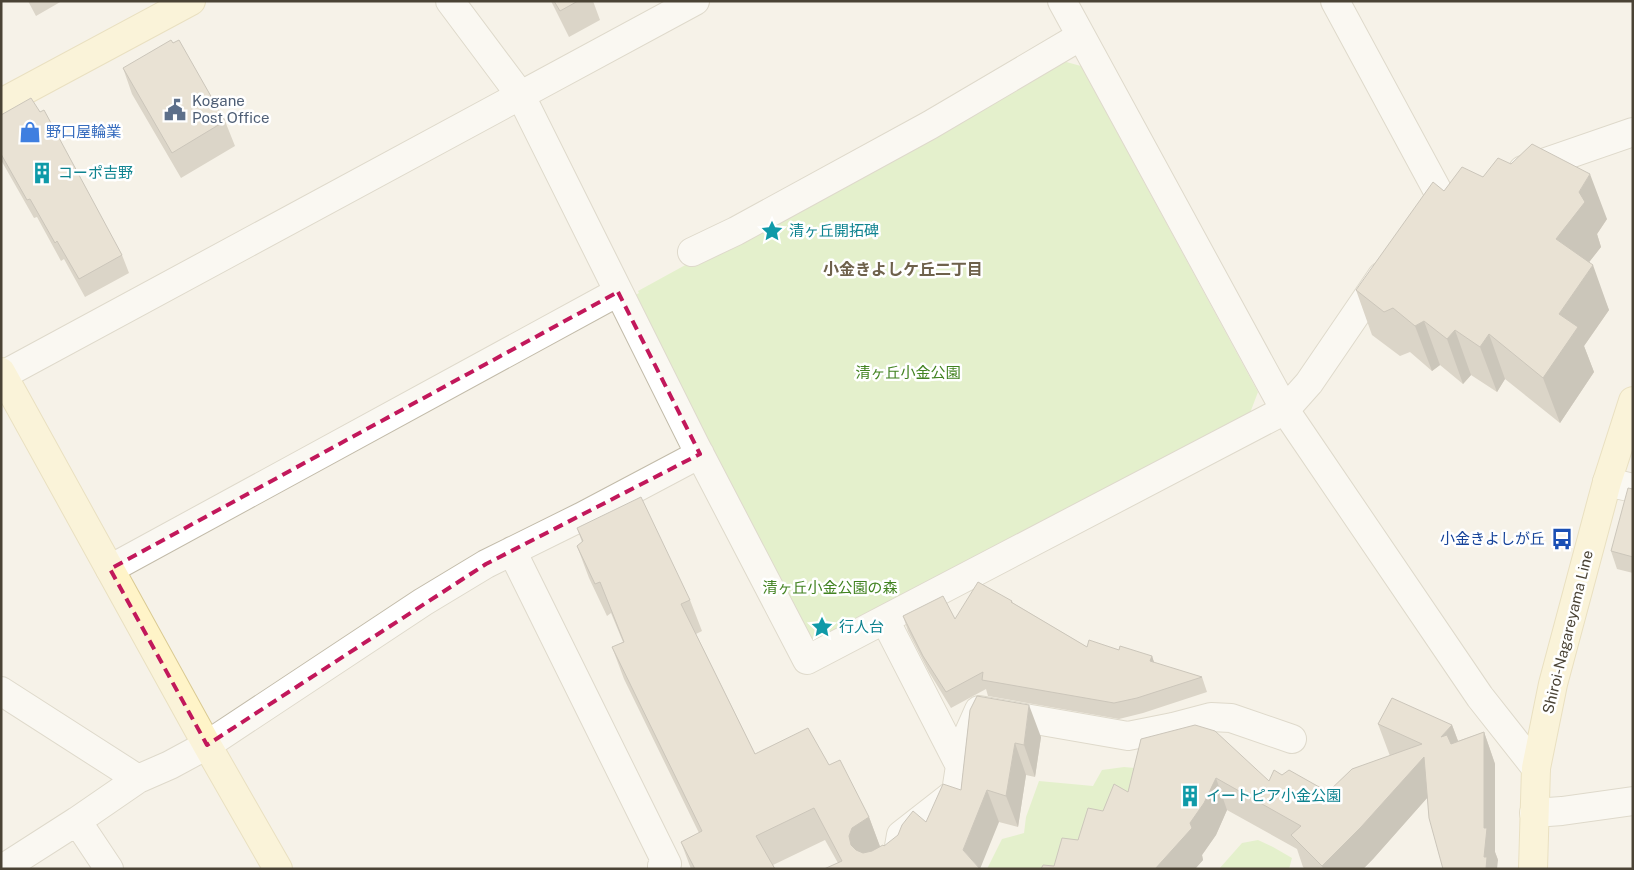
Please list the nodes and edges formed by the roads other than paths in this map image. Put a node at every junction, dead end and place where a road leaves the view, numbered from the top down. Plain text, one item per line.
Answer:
1 (191, 1) edge
2 (450, 1) edge
3 (694, 1) edge
4 (1062, 1) edge
5 (1335, 1) edge
6 (1081, 36) junction
7 (521, 96) junction
8 (1, 103) edge
9 (1633, 132) edge
10 (1497, 178) edge
11 (1442, 201) edge
12 (692, 252) dead end
13 (1396, 256) edge
14 (618, 292) junction
15 (2, 373) edge
16 (1633, 401) edge
17 (1285, 410) junction
18 (700, 454) junction
19 (1607, 482) junction
20 (1633, 488) edge
21 (512, 551) junction
22 (110, 569) junction
23 (885, 620) junction
24 (1, 691) edge
25 (1292, 739) dead end
26 (207, 745) junction
27 (960, 766) junction
28 (1536, 768) junction
29 (138, 779) junction
30 (1633, 800) edge
31 (1534, 813) junction
32 (77, 821) junction
33 (2, 869) edge
34 (109, 869) edge
35 (278, 869) edge
36 (663, 869) edge
37 (876, 869) edge
38 (1533, 869) edge

1 - 8 street
2 - 7 street
3 - 7 street
4 - 6 street
5 - 11 street
6 - 12 street
6 - 17 street
7 - 14 street
7 - 15 street
9 - 10 street
13 - 17 street
14 - 18 street
14 - 22 street
15 - 22 street
16 - 19 street, Shiroi-Nagareyama Line
17 - 23 street
17 - 28 street
18 - 21 street
18 - 23 street
19 - 20 street
19 - 28 street, Shiroi-Nagareyama Line
21 - 26 street
21 - 36 street
22 - 26 street
23 - 27 street
24 - 29 street
25 - 27 street
26 - 29 street
26 - 35 street
27 - 37 street
28 - 31 street, Shiroi-Nagareyama Line
29 - 32 street
30 - 31 street
31 - 38 street, Shiroi-Nagareyama Line
32 - 33 street
32 - 34 street

